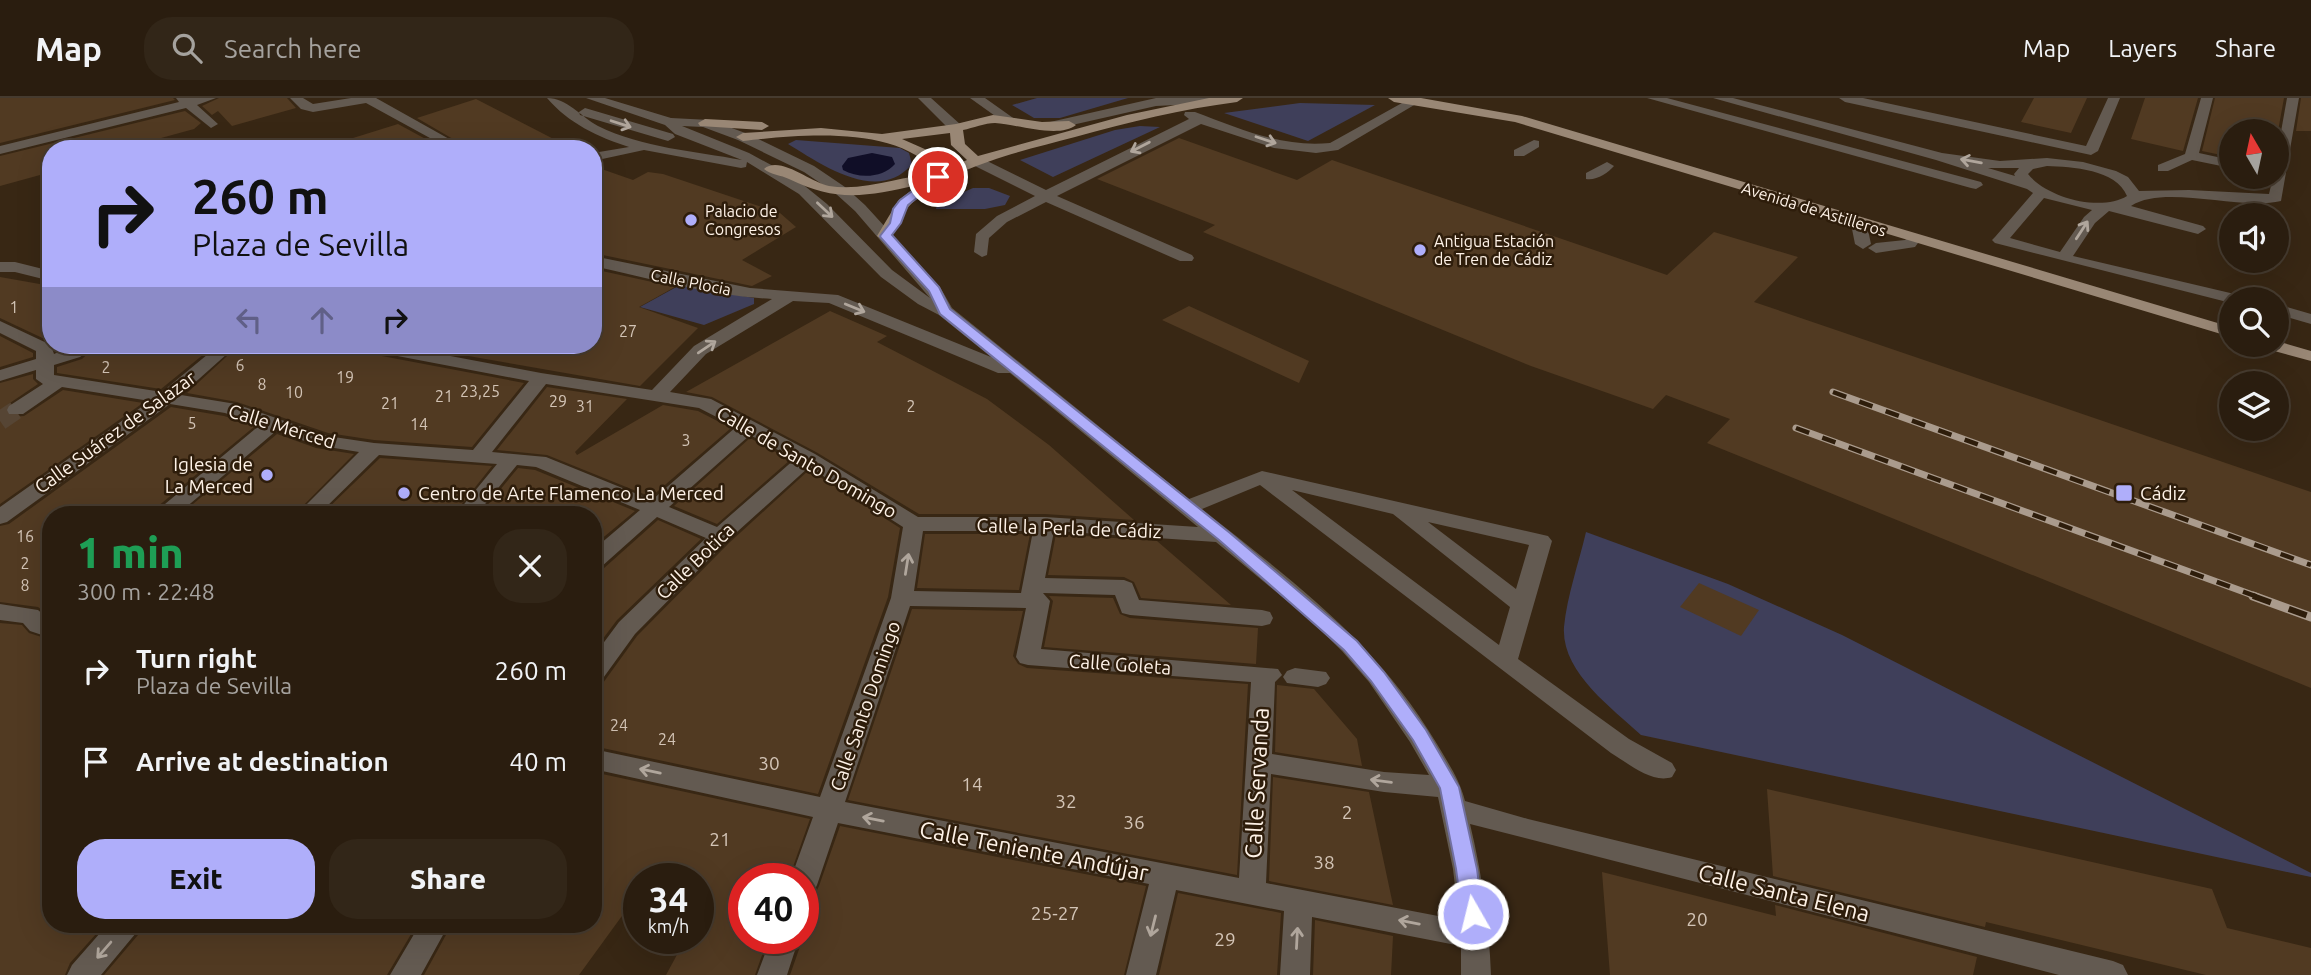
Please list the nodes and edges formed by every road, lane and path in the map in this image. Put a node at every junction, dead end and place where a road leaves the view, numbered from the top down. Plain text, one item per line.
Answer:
1 (210, 98) edge
2 (296, 98) edge
3 (592, 98) edge
4 (924, 98) edge
5 (976, 98) edge
6 (1237, 98) edge
7 (1394, 98) edge
8 (1653, 98) edge
9 (1719, 98) edge
10 (1845, 98) edge
11 (2114, 98) edge
12 (2207, 98) edge
13 (2293, 98) edge
14 (555, 100) edge
15 (185, 101) edge
16 (1415, 101) junction
17 (1168, 108) junction
18 (1201, 119) junction
19 (1010, 120) junction
20 (2289, 120) edge
21 (670, 122) junction
22 (705, 123) junction
23 (1025, 123) junction
24 (211, 124) dead end
25 (1050, 126) junction
26 (956, 128) junction
27 (805, 133) junction
28 (743, 137) junction
29 (885, 137) junction
30 (444, 140) edge
31 (704, 140) junction
32 (1534, 144) dead end
33 (719, 145) junction
34 (651, 147) junction
35 (1020, 148) junction
36 (0, 150) edge
37 (1518, 153) dead end
38 (602, 155) edge
39 (2192, 156) junction
40 (1941, 157) junction
41 (976, 161) junction
42 (2219, 162) edge
43 (2039, 163) junction
44 (1607, 166) dead end
45 (2163, 168) dead end
46 (771, 169) junction
47 (941, 176) junction
48 (1591, 176) dead end
49 (1976, 185) dead end
50 (2035, 188) junction
51 (2277, 189) edge
52 (840, 190) junction
53 (1045, 195) junction
54 (2135, 197) junction
55 (2110, 206) junction
56 (1866, 224) junction
57 (886, 236) junction
58 (1913, 239) junction
59 (982, 251) dead end
60 (1186, 258) dead end
61 (2064, 258) junction
62 (602, 263) edge
63 (5, 270) edge
64 (42, 275) edge
65 (2219, 295) edge
66 (789, 296) junction
67 (945, 311) junction
68 (2289, 313) edge
69 (2311, 319) edge
70 (0, 326) edge
71 (2219, 328) edge
72 (2289, 350) edge
73 (72, 354) edge
74 (218, 354) edge
75 (415, 354) edge
76 (2311, 356) edge
77 (48, 368) junction
78 (0, 376) edge
79 (1024, 377) junction
80 (541, 378) junction
81 (658, 394) junction
82 (165, 399) junction
83 (16, 410) tunnel mouth
84 (273, 424) junction
85 (750, 426) junction
86 (374, 449) junction
87 (479, 455) junction
88 (513, 458) junction
89 (808, 458) junction
90 (1262, 477) junction
91 (176, 506) edge
92 (315, 506) edge
93 (473, 506) edge
94 (1188, 507) junction
95 (1396, 508) junction
96 (652, 510) junction
97 (0, 517) edge
98 (914, 524) junction
99 (1045, 524) junction
100 (720, 536) junction
101 (1224, 536) junction
102 (602, 554) edge
103 (1034, 596) junction
104 (902, 598) junction
105 (1522, 605) junction
106 (0, 611) edge
107 (1262, 618) dead end
108 (42, 621) edge
109 (1506, 660) junction
110 (602, 663) edge
111 (1266, 675) joint
112 (602, 761) edge
113 (1258, 762) junction
114 (1662, 770) dead end
115 (1452, 798) junction
116 (829, 810) junction
117 (811, 863) edge
118 (1165, 877) junction
119 (1252, 892) junction
120 (1299, 901) junction
121 (118, 933) edge
122 (430, 933) edge
123 (1475, 936) junction
124 (779, 954) edge
125 (82, 975) edge
126 (405, 975) edge
127 (772, 975) edge
128 (1141, 975) edge
129 (1295, 975) edge
130 (1476, 975) edge
131 (2113, 975) edge

1 - 15 street
2 - 30 street
3 - 21 street
4 - 26 street
5 - 19 street
6 - 17 main road
6 - 25 street
7 - 16 main road, Avenida de Astilleros
8 - 49 street
9 - 40 street
10 - 11 street
12 - 39 street
13 - 20 street
14 -> 31 street
14 - 34 street
15 - 24 street
15 - 36 street
18 -> 16 street
16 - 56 main road, Avenida de Astilleros
17 - 18 street
17 - 25 main road
17 - 35 main road
18 -> 53 street
19 - 23 main road
19 - 26 main road
21 - 22 street
21 - 31 street
22 - 27 main road
22 - 28 street
23 - 25 main road
23 - 35 main road
26 - 29 main road
26 - 41 main road
27 - 28 main road
27 - 29 main road
28 - 33 street
28 - 52 street
29 - 47 main road
31 - 33 street
32 - 37 street
33 - 34 street
33 - 46 street
34 - 38 street
34 - 46 street
35 - 41 main road
39 - 42 street
39 - 45 street
43 -> 40 street
40 - 50 street
41 - 47 main road
41 - 53 street
43 - 50 street
43 - 54 street
44 - 48 street
46 - 52 main road
46 -> 67 street
47 - 52 main road
47 - 57 main road
50 - 55 street
50 - 61 street
51 - 54 street
52 - 57 street
53 - 59 street
53 - 60 street
54 - 55 street
54 - 55 street
61 -> 55 street
56 - 58 main road, Avenida de Astilleros
56 - 58 street
57 - 67 street
58 - 71 main road, Avenida de Astilleros
61 - 65 street
62 - 66 street, Calle Plocia
63 - 64 street
66 -> 79 street, Calle Plocia
81 -> 66 street
67 - 79 street
68 - 69 street
70 - 77 street
72 - 76 main road
73 - 77 street
74 - 82 street, Calle Suárez de Salazar
75 - 80 street, Calle de Santo Domingo
77 - 78 street
77 - 82 street, Calle Merced
77 - 83 street
79 - 94 street
80 - 81 street, Calle de Santo Domingo
80 - 87 street
81 - 85 street, Calle de Santo Domingo
82 - 84 street, Calle Merced
82 - 97 street, Calle Suárez de Salazar
84 - 86 street, Calle Merced
84 - 91 street
85 - 89 street, Calle de Santo Domingo
85 - 96 street
86 - 87 street, Calle Merced
86 - 92 street
87 - 88 street, Calle Merced
88 - 93 street
88 - 96 street
89 - 98 street, Calle de Santo Domingo
89 - 100 street, Calle Botica
90 - 94 street
90 - 95 street
90 - 109 street
94 - 101 street
95 - 105 street
95 - 105 street
96 - 100 street
96 - 102 street
98 - 99 street, Calle la Perla de Cádiz
104 -> 98 street, Calle Santo Domingo
99 - 101 street, Calle la Perla de Cádiz
99 - 103 street
100 - 110 street, Calle Botica
101 - 115 street
103 - 104 street
103 - 107 street
103 - 111 street, Calle Goleta
104 - 116 street, Calle Santo Domingo
105 - 109 street
106 - 108 street
109 - 114 street
111 - 113 street, Calle Servanda
116 -> 112 street, Calle Teniente Andújar
115 -> 113 street, Calle Santa Elena
113 - 119 street, Calle Servanda
115 - 123 street
115 - 131 street, Calle Santa Elena
116 - 117 street, Calle Santo Domingo
118 -> 116 street, Calle Teniente Andújar
118 - 119 street, Calle Teniente Andújar
118 -> 128 street
119 - 120 street, Calle Teniente Andújar
123 -> 120 street, Calle Teniente Andújar
129 -> 120 street
121 -> 125 street
122 - 126 street
123 - 130 street
124 - 127 street

